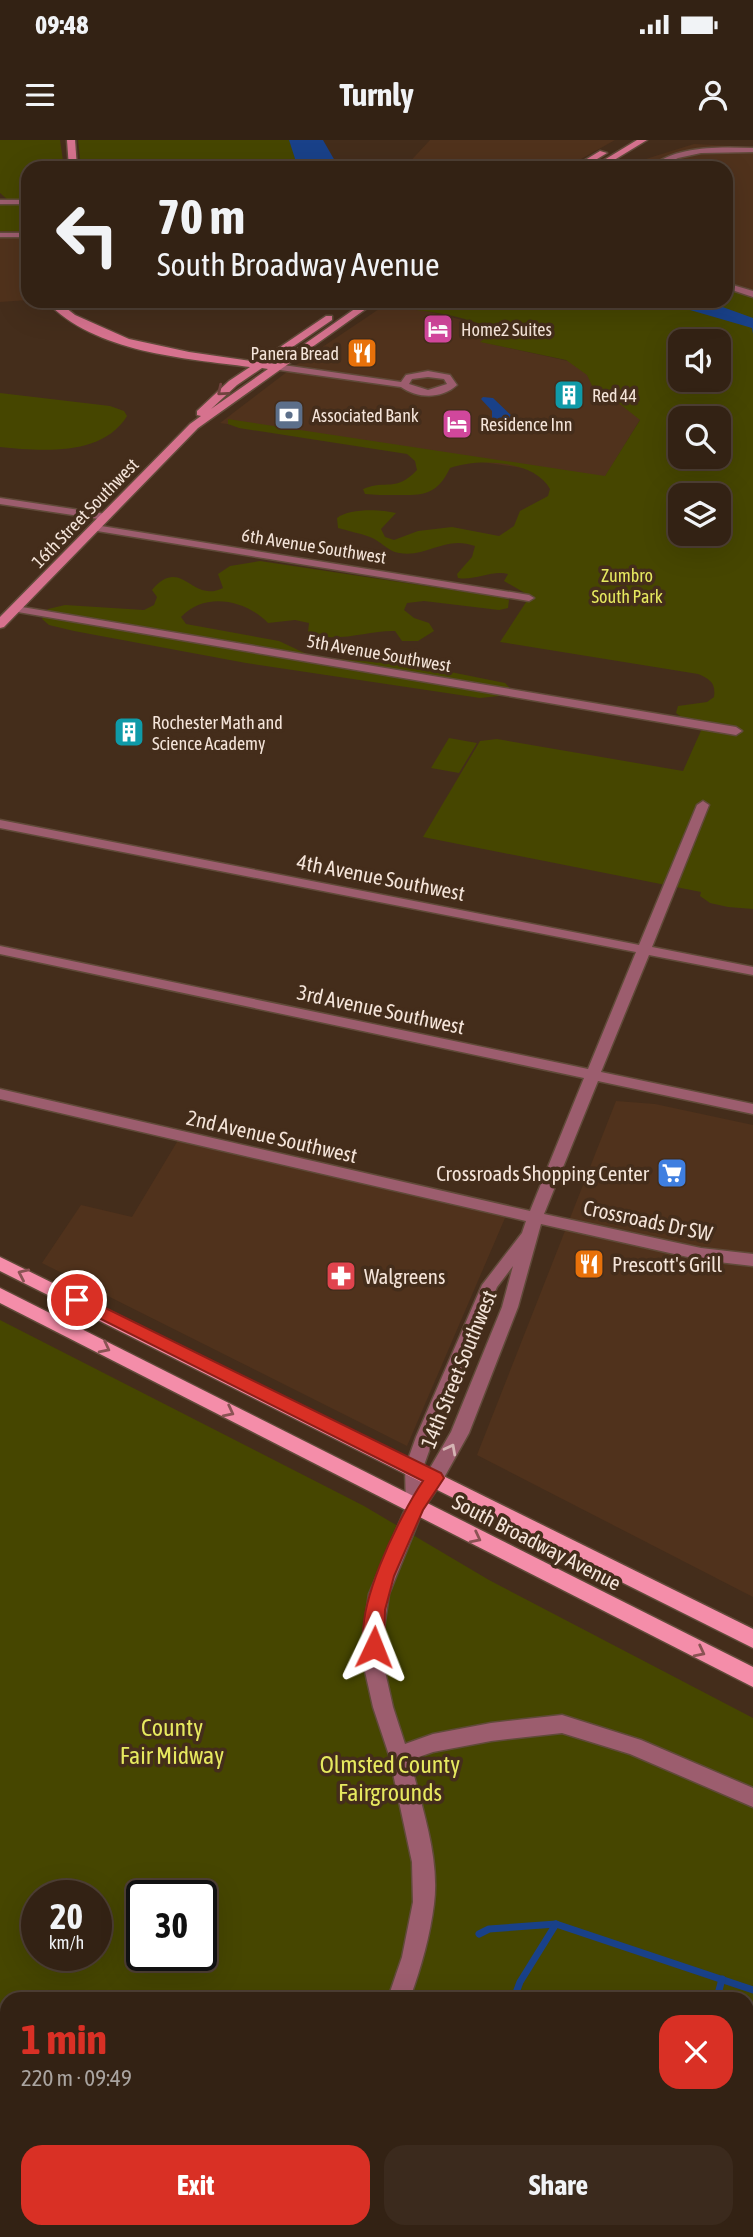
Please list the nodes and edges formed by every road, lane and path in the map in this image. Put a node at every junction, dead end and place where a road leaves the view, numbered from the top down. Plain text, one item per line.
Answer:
1 (71, 140) edge
2 (624, 140) edge
3 (643, 140) edge
4 (753, 150) edge
5 (72, 161) edge
6 (588, 161) edge
7 (607, 161) edge
8 (667, 161) edge
9 (0, 202) edge
10 (21, 202) edge
11 (21, 234) edge
12 (0, 235) edge
13 (733, 287) edge
14 (753, 294) edge
15 (61, 308) edge
16 (349, 308) edge
17 (362, 308) edge
18 (115, 335) junction
19 (268, 357) junction
20 (287, 359) junction
21 (258, 364) junction
22 (276, 367) junction
23 (414, 375) junction
24 (404, 385) junction
25 (194, 426) junction
26 (0, 500) edge
27 (106, 517) junction
28 (95, 528) junction
29 (529, 598) dead end
30 (16, 609) junction
31 (0, 625) edge
32 (736, 731) dead end
33 (703, 805) dead end
34 (0, 824) edge
35 (644, 949) junction
36 (0, 950) edge
37 (753, 971) edge
38 (592, 1075) junction
39 (0, 1094) edge
40 (753, 1109) edge
41 (532, 1225) junction
42 (753, 1261) edge
43 (0, 1263) edge
44 (0, 1295) edge
45 (414, 1468) junction
46 (435, 1478) junction
47 (415, 1507) junction
48 (753, 1639) edge
49 (753, 1679) edge
50 (399, 1755) junction
51 (753, 1798) edge
52 (401, 1992) edge

1 - 5 main road
2 - 6 main road
3 - 7 main road
4 - 8 street
9 - 10 street
11 - 12 street
13 - 14 street
15 - 18 main road
16 - 19 main road, 16th Street Southwest
17 - 20 main road, 16th Street Southwest
18 - 19 main road
18 - 21 main road
19 - 20 main road
19 - 21 main road, 16th Street Southwest
20 - 22 main road, 16th Street Southwest
20 - 23 street
21 - 22 main road
21 -> 25 main road, 16th Street Southwest
22 - 24 street
22 - 25 main road, 16th Street Southwest
23 - 24 street
23 - 24 street
25 - 27 main road, 16th Street Southwest
26 - 27 street
27 - 28 main road, 16th Street Southwest
28 - 29 street, 6th Avenue Southwest
28 - 30 main road, 16th Street Southwest
30 - 31 main road, 16th Street Southwest
30 - 32 street, 5th Avenue Southwest
33 - 35 street, 14th Street Southwest
34 - 35 street, 4th Avenue Southwest
35 - 37 street, 4th Avenue Southwest
35 - 38 street, 14th Street Southwest
36 - 38 street, 3rd Avenue Southwest
38 - 40 street, 3rd Avenue Southwest
38 - 41 street, 14th Street Southwest
39 - 41 street, 2nd Avenue Southwest
41 - 42 street, Crossroads Dr SW
41 - 45 street, 14th Street Southwest
46 -> 41 street, 14th Street Southwest
45 -> 43 main road, South Broadway Avenue
44 -> 47 main road, South Broadway Avenue
45 - 46 main road, South Broadway Avenue
45 - 47 street, 14th Street Southwest
46 - 47 street, 14th Street Southwest
46 - 48 main road, South Broadway Avenue
47 -> 49 main road, South Broadway Avenue
47 - 50 street
50 - 51 street
50 - 52 street

